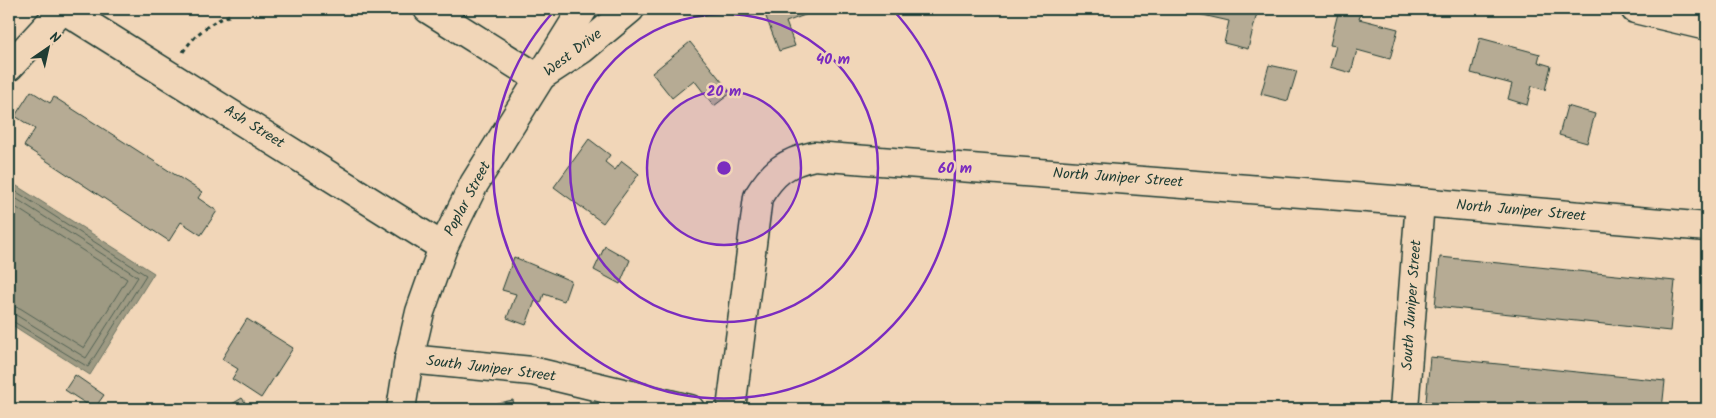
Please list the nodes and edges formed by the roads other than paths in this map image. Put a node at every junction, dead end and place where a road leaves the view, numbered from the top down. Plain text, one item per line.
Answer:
1 (63, 9) edge
2 (428, 9) edge
3 (583, 9) edge
4 (630, 9) edge
5 (1635, 9) edge
6 (1707, 26) edge
7 (9, 67) edge
8 (538, 78) junction
9 (1420, 202) junction
10 (1707, 227) edge
11 (443, 247) junction
12 (408, 368) junction
13 (401, 409) edge
14 (416, 409) edge
15 (690, 409) edge
16 (731, 409) edge
17 (1404, 409) edge

1 - 7 street
1 - 11 street, Ash Street
2 - 8 street
3 - 8 street, Poplar Street
4 - 8 street, West Drive
5 - 6 street
8 - 11 street, Poplar Street
9 - 10 street, North Juniper Street
9 - 16 street, North Juniper Street
9 - 17 street, South Juniper Street
11 - 12 street, Poplar Street
12 - 13 street, Poplar Street
12 - 14 street
12 - 15 street, South Juniper Street

